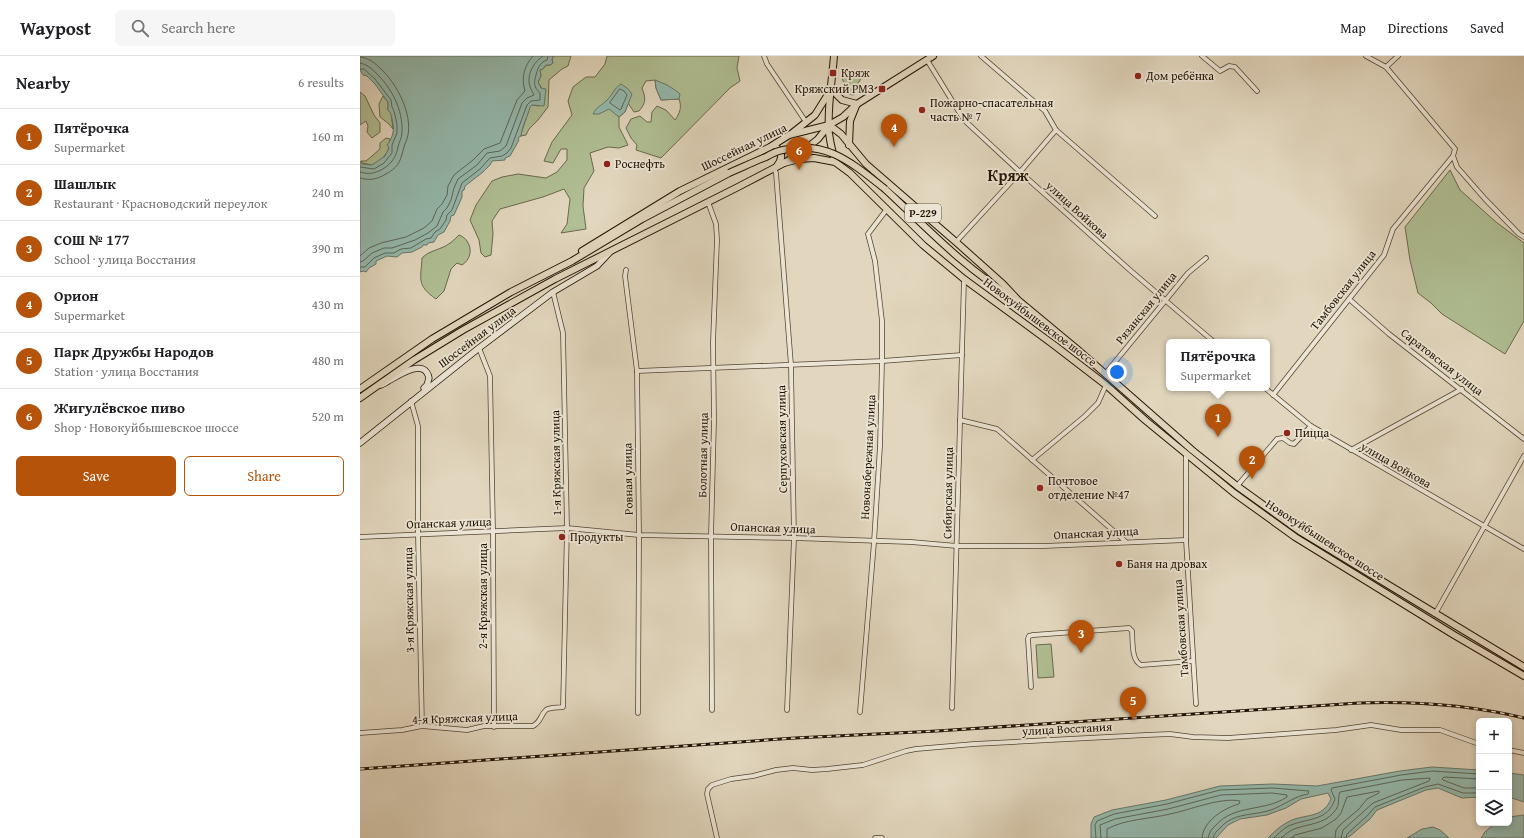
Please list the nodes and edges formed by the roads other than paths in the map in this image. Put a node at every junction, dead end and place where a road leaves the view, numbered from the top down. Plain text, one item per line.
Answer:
1 (764, 56) edge
2 (834, 56) edge
3 (934, 56) edge
4 (981, 56) edge
5 (1202, 56) edge
6 (1366, 56) edge
7 (1398, 56) edge
8 (926, 60) junction
9 (1386, 67) junction
10 (831, 89) junction
11 (1257, 91) dead end
12 (857, 104) junction
13 (806, 122) junction
14 (829, 125) junction
15 (1056, 130) junction
16 (789, 135) junction
17 (849, 145) junction
18 (770, 147) junction
19 (1453, 156) junction
20 (863, 161) junction
21 (835, 162) junction
22 (784, 163) junction
23 (775, 168) junction
24 (1020, 172) junction
25 (729, 173) joint
26 (850, 173) junction
27 (708, 202) junction
28 (887, 209) junction
29 (1155, 216) dead end
30 (1524, 237) edge
31 (956, 242) junction
32 (610, 252) junction
33 (1206, 258) dead end
34 (572, 261) junction
35 (626, 270) dead end
36 (964, 279) junction
37 (553, 292) junction
38 (1349, 299) junction
39 (1018, 300) junction
40 (1166, 302) junction
41 (1210, 339) edge
42 (479, 348) junction
43 (962, 355) junction
44 (882, 361) junction
45 (791, 365) junction
46 (714, 369) junction
47 (637, 371) junction
48 (1105, 374) junction
49 (1106, 385) junction
50 (378, 386) junction
51 (360, 389) edge
52 (1462, 389) junction
53 (1268, 391) edge
54 (419, 395) junction
55 (1273, 396) junction
56 (360, 398) edge
57 (411, 402) junction
58 (960, 420) junction
59 (1311, 426) junction
60 (1524, 439) edge
61 (360, 442) edge
62 (1351, 450) junction
63 (1186, 454) junction
64 (1524, 456) edge
65 (1032, 460) junction
66 (1237, 486) junction
67 (567, 528) junction
68 (1485, 528) junction
69 (493, 531) junction
70 (418, 534) junction
71 (639, 535) junction
72 (711, 536) junction
73 (360, 537) edge
74 (794, 538) junction
75 (1186, 540) junction
76 (874, 542) junction
77 (1125, 542) junction
78 (957, 546) junction
79 (1524, 549) edge
80 (1435, 614) junction
81 (1193, 661) junction
82 (1524, 667) edge
83 (1524, 676) edge
84 (1031, 687) dead end
85 (1196, 704) dead end
86 (563, 708) joint
87 (952, 708) dead end
88 (712, 710) dead end
89 (787, 710) dead end
90 (860, 712) dead end
91 (638, 713) dead end
92 (422, 726) junction
93 (494, 726) junction
94 (360, 733) edge
95 (1476, 743) edge
96 (1512, 751) edge
97 (1524, 753) edge
98 (717, 838) edge
99 (875, 838) edge
100 (882, 838) edge

1 - 13 street
2 - 10 main road
3 - 8 main road
4 - 15 street
5 - 11 street
6 - 9 street
7 - 9 street
8 - 12 main road
8 - 24 street, улица Войкова
9 - 19 street
10 - 12 main road
10 - 13 main road
10 - 14 main road
12 - 14 main road
12 - 17 main road
13 - 16 main road
14 - 16 main road, Шоссейная улица
14 - 17 main road, Новокуйбышевское шоссе / Р-229
14 - 21 main road
14 - 22 main road
15 - 24 street
15 - 29 street
16 - 18 main road, Шоссейная улица
17 - 20 main road, Новокуйбышевское шоссе / Р-229
18 - 23 main road
18 - 34 main road, Шоссейная улица
19 - 30 street
19 - 38 street, Тамбовская улица
20 - 26 main road
20 - 31 main road, Новокуйбышевское шоссе / Р-229
21 - 22 main road, Новокуйбышевское шоссе
21 - 26 main road, Новокуйбышевское шоссе
22 - 23 main road, Шоссейная улица
23 - 27 main road, Шоссейная улица
23 - 45 street, Серпуховская улица
24 - 31 street
24 - 40 street, улица Войкова
25 - 34 main road, Шоссейная улица
25 - 39 main road, Новокуйбышевское шоссе, bridge
26 - 28 main road, Новокуйбышевское шоссе
27 - 32 main road, Шоссейная улица
27 - 46 street, Болотная улица
28 - 36 main road, Новокуйбышевское шоссе
28 - 44 street, Новонабережная улица
31 - 39 main road, Новокуйбышевское шоссе / Р-229
32 - 37 main road, Шоссейная улица
32 - 50 main road, Шоссейная улица
33 - 40 street, Рязанская улица
34 - 51 main road, Шоссейная улица
35 - 47 street, Ровная улица
36 - 43 street, Сибирская улица
36 - 49 main road, Новокуйбышевское шоссе
37 - 42 main road, Шоссейная улица
37 - 67 street, 1-я Кряжская улица
38 - 52 street, Саратовская улица
38 - 55 street, Тамбовская улица
39 - 48 main road, Новокуйбышевское шоссе
40 - 41 street, улица Войкова
40 - 48 street, Рязанская улица
42 - 54 main road, Шоссейная улица
42 - 69 street, 2-я Кряжская улица
43 - 44 street
43 - 58 street, Сибирская улица
44 - 45 street
44 - 76 street, Новонабережная улица
45 - 46 street
45 - 74 street, Серпуховская улица
46 - 47 street
46 - 72 street, Болотная улица
47 - 71 street, Ровная улица
48 - 66 main road, Новокуйбышевское шоссе
49 - 63 main road, Новокуйбышевское шоссе
49 - 65 street
50 - 54 main road
50 - 56 main road, Шоссейная улица
52 - 60 street, Саратовская улица
52 - 62 street
53 - 55 street, улица Войкова
54 - 57 main road, Шоссейная улица
55 - 59 street, улица Войкова
57 - 61 main road, Шоссейная улица
57 - 70 street, 3-я Кряжская улица
58 - 65 street
58 - 78 street, Сибирская улица
59 - 62 street, улица Войкова
59 - 66 street
62 - 68 street, улица Войкова
63 - 75 street, Тамбовская улица
63 - 83 main road, Новокуйбышевское шоссе
64 - 68 street
65 - 77 street
66 - 80 main road, Новокуйбышевское шоссе
67 - 69 street, Опанская улица
67 - 71 street, Опанская улица
67 - 86 street, 1-я Кряжская улица
68 - 79 street, улица Войкова
68 - 80 street
69 - 70 street, Опанская улица
69 - 93 street, 2-я Кряжская улица
70 - 73 street, Опанская улица
70 - 92 street, 3-я Кряжская улица
71 - 72 street, Опанская улица
71 - 91 street, Ровная улица
72 - 74 street, Опанская улица
72 - 88 street, Болотная улица
74 - 76 street, Опанская улица
74 - 89 street, Серпуховская улица
75 - 77 street, Опанская улица
75 - 81 street, Тамбовская улица
76 - 78 street, Опанская улица
76 - 90 street, Новонабережная улица
77 - 78 street, Опанская улица
78 - 87 street, Сибирская улица
80 - 82 main road, Новокуйбышевское шоссе
81 - 84 street
81 - 85 street, Тамбовская улица
86 - 93 street, 4-я Кряжская улица
92 - 93 street, 4-я Кряжская улица
92 - 94 street, 4-я Кряжская улица
95 - 98 street, улица Восстания
96 - 97 street
99 - 100 street

